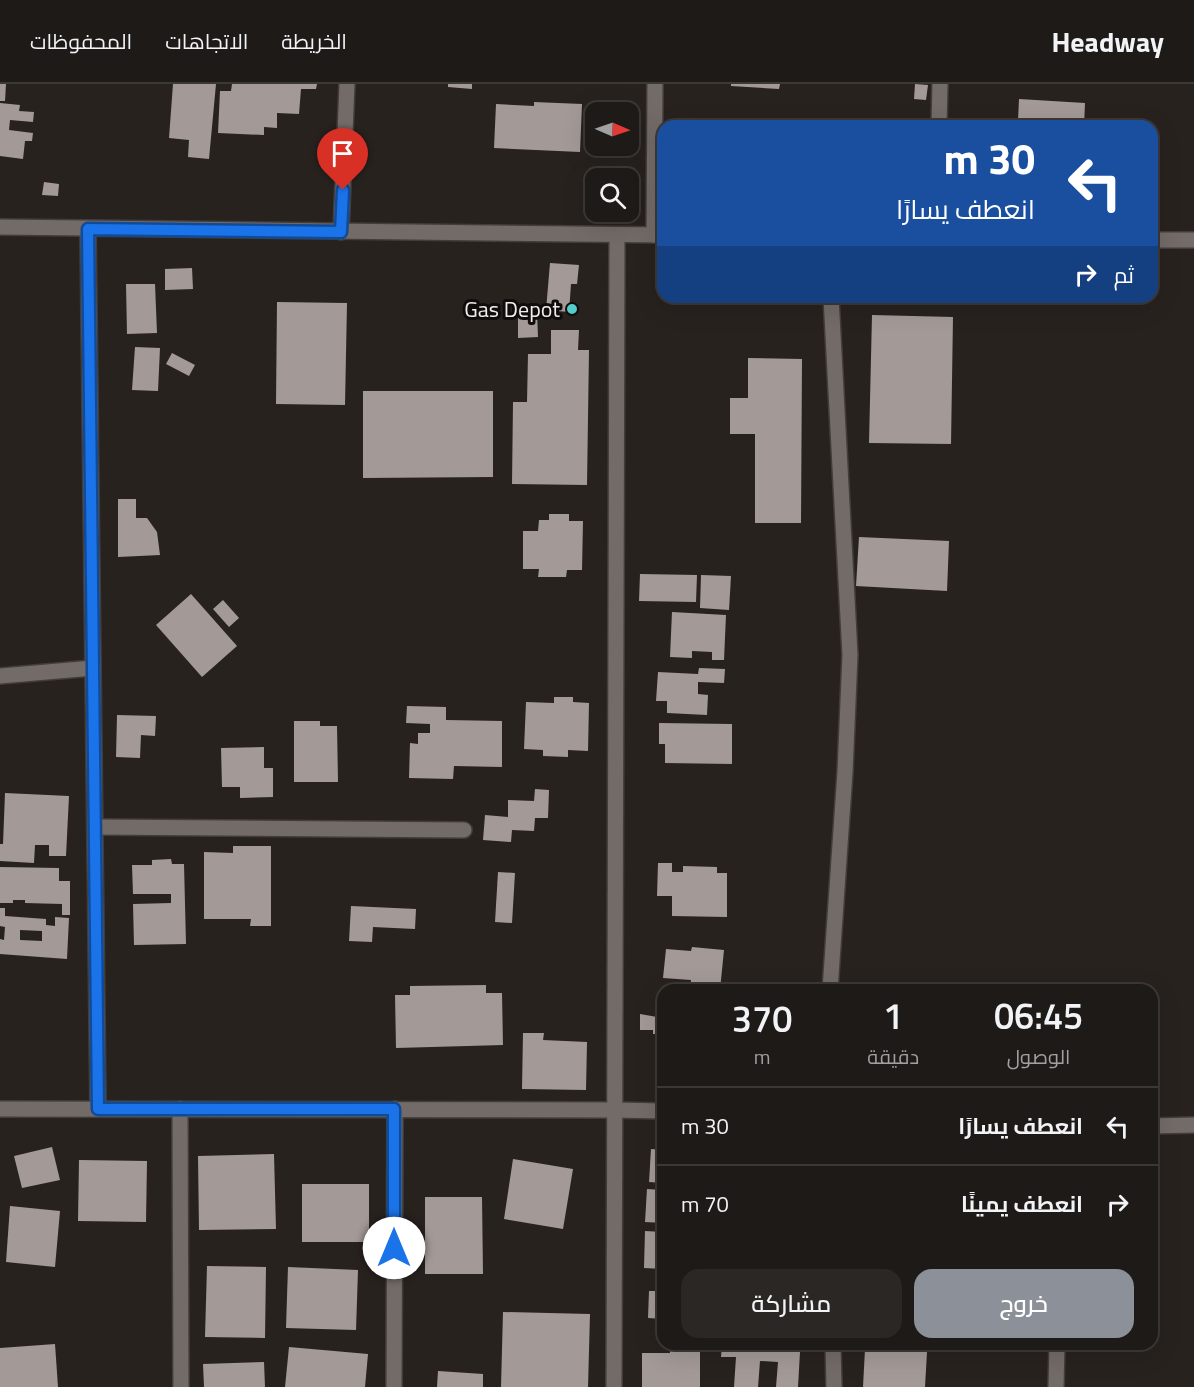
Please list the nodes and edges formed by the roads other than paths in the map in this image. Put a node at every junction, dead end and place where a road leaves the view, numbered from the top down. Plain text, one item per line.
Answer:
1 (347, 84) edge
2 (655, 84) edge
3 (940, 84) edge
4 (939, 120) edge
5 (657, 160) edge
6 (0, 227) edge
7 (88, 229) junction
8 (341, 232) junction
9 (617, 235) junction
10 (657, 235) edge
11 (1158, 240) edge
12 (1194, 240) edge
13 (831, 303) edge
14 (93, 668) junction
15 (0, 676) edge
16 (95, 827) junction
17 (464, 830) dead end
18 (830, 984) edge
19 (0, 1109) edge
20 (98, 1109) junction
21 (180, 1109) junction
22 (394, 1109) junction
23 (615, 1110) junction
24 (657, 1112) edge
25 (1194, 1125) edge
26 (1158, 1126) edge
27 (833, 1350) edge
28 (1057, 1350) edge
29 (181, 1387) edge
30 (394, 1387) edge
31 (614, 1387) edge
32 (834, 1387) edge
33 (1056, 1387) edge

1 - 8 street
2 - 5 street
3 - 4 street
6 - 7 street
7 - 8 street
7 - 14 street
8 - 9 street
9 - 10 street
9 - 23 street
11 - 12 street
13 - 18 street
14 - 15 street
14 - 16 street
16 - 17 street
16 - 20 street
19 - 20 street
20 - 21 street
21 - 22 street
21 - 29 street
22 - 23 street
22 - 30 street
23 - 24 street
23 - 31 street
25 - 26 street
27 - 32 street
28 - 33 street

